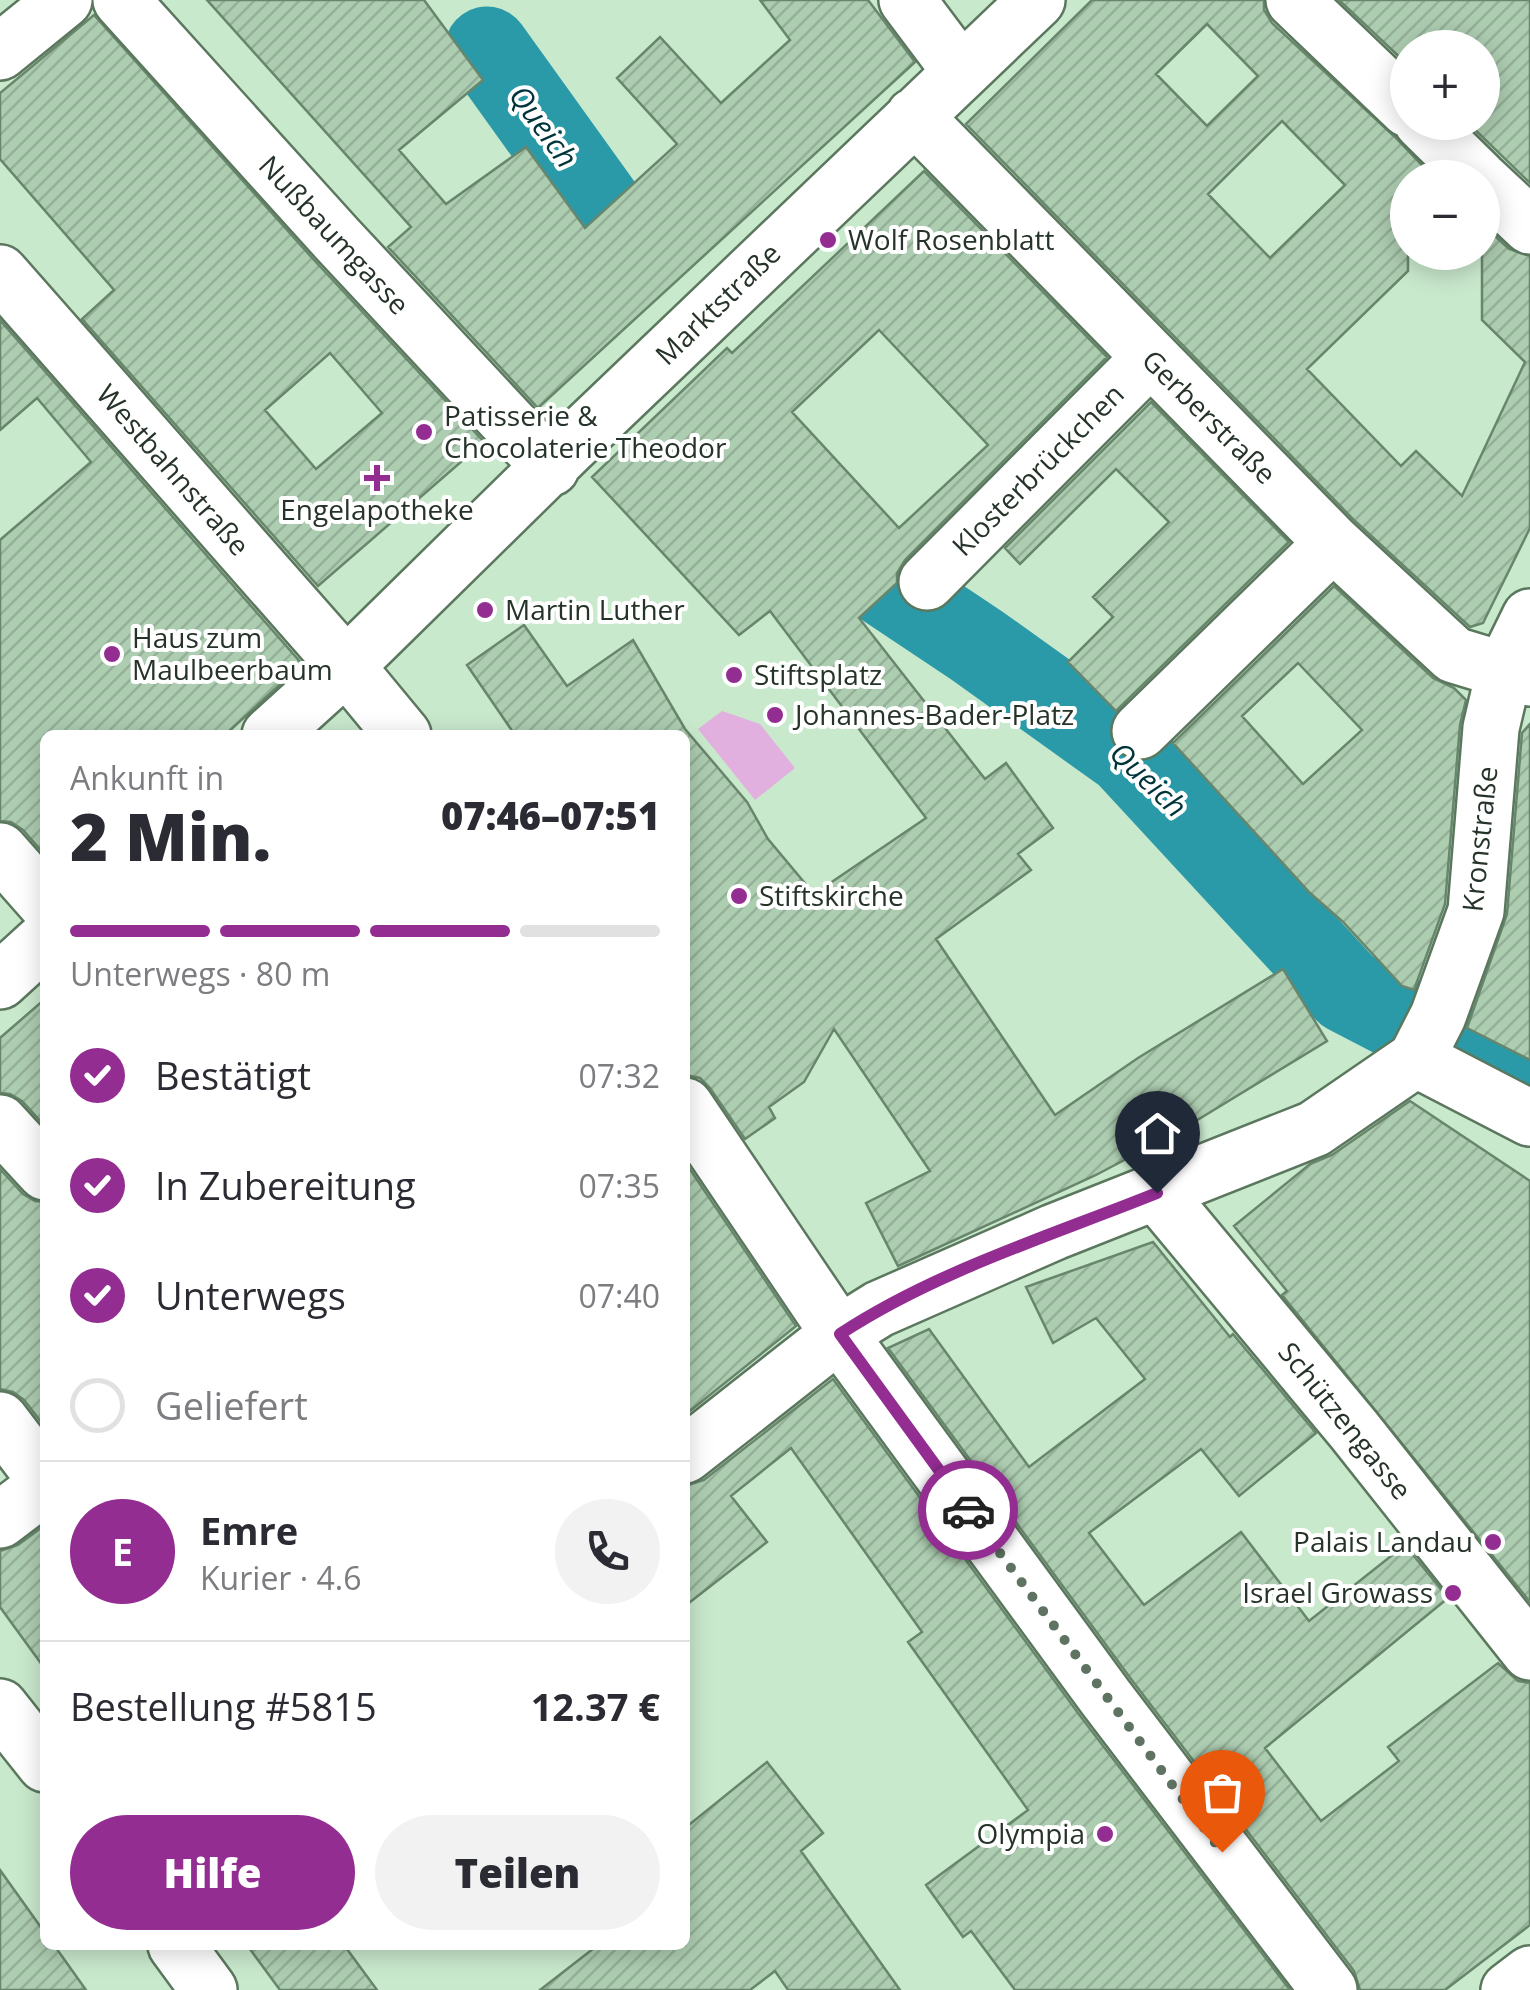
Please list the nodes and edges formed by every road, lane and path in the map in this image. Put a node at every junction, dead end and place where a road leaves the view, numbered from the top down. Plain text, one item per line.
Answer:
1 (64, 0) edge
2 (121, 0) edge
3 (908, 0) edge
4 (1037, 0) edge
5 (1294, 0) edge
6 (0, 52) edge
7 (961, 72) junction
8 (1390, 92) edge
9 (914, 116) junction
10 (1441, 140) edge
11 (1461, 160) edge
12 (1500, 197) edge
13 (1530, 226) edge
14 (0, 273) edge
15 (1150, 358) junction
16 (550, 468) junction
17 (1333, 543) junction
18 (926, 582) dead end
19 (1530, 616) edge
20 (346, 666) junction
21 (1518, 673) edge
22 (276, 730) edge
23 (399, 730) edge
24 (1140, 731) dead end
25 (0, 851) edge
26 (40, 896) edge
27 (40, 944) edge
28 (0, 980) edge
29 (1426, 1041) junction
30 (690, 1113) edge
31 (1530, 1118) edge
32 (0, 1123) edge
33 (40, 1167) edge
34 (1157, 1193) junction
35 (840, 1334) junction
36 (0, 1420) edge
37 (690, 1452) edge
38 (40, 1475) edge
39 (40, 1486) edge
40 (0, 1520) edge
41 (1530, 1652) edge
42 (0, 1708) edge
43 (40, 1758) edge
44 (180, 1950) edge
45 (1530, 1974) edge
46 (209, 1990) edge
47 (1329, 1990) edge
48 (1509, 1990) edge

1 - 6 street
2 - 16 street, Nußbaumgasse
3 - 7 street
4 - 7 street, Marktstraße
5 - 8 street
7 - 9 street, Marktstraße
9 - 15 street, Gerberstraße
9 - 16 street, Marktstraße
10 - 11 street
12 - 13 street
14 - 20 street, Westbahnstraße
15 - 17 street, Gerberstraße
15 - 18 street, Klosterbrückchen
16 - 20 street, Marktstraße
17 - 21 street, Gerberstraße
17 - 24 street
19 - 21 street, Kronstraße
20 - 22 street, Marktstraße
20 - 23 street, Westbahnstraße
21 - 29 street, Kronstraße
25 - 26 street
27 - 28 street
29 - 31 street
29 - 34 street
30 - 35 street
32 - 33 street
34 - 35 street
34 - 41 street, Schützengasse
35 - 37 street
35 - 47 street
36 - 38 street
39 - 40 street
42 - 43 street
44 - 46 street
45 - 48 street

